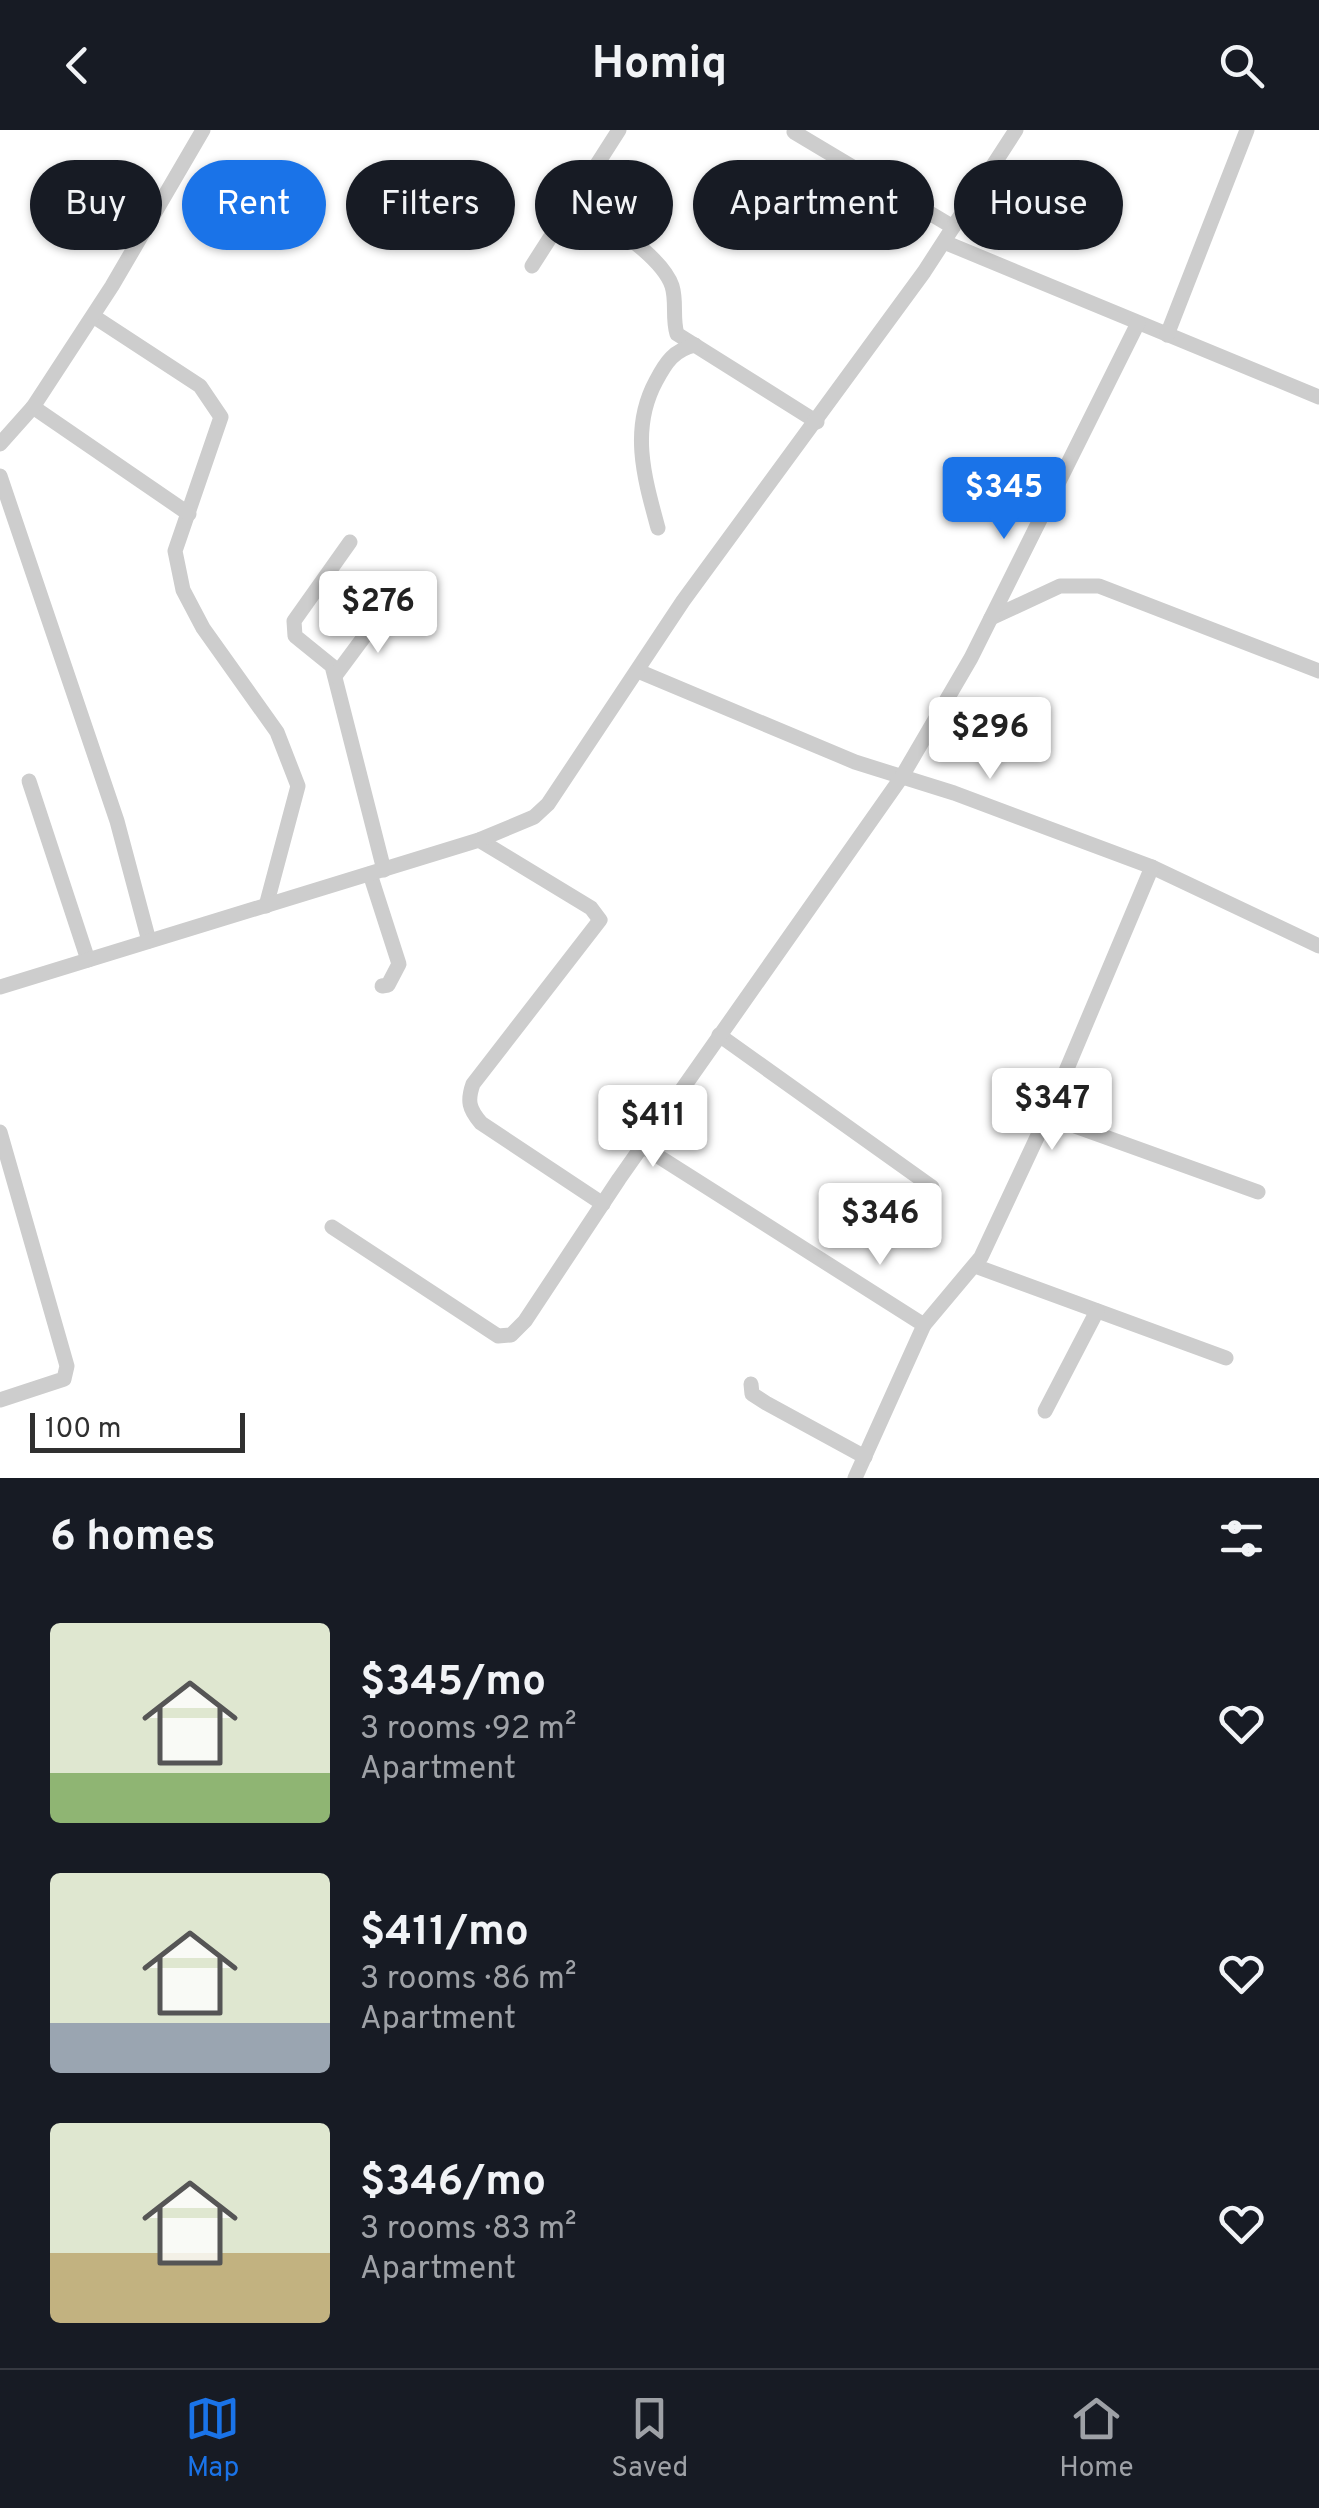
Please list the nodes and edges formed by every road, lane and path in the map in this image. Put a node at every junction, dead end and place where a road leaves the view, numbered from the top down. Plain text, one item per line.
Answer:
1 (203, 130) edge
2 (619, 130) edge
3 (1016, 130) edge
4 (1248, 130) edge
5 (794, 132) edge
6 (601, 160) edge
7 (997, 160) edge
8 (954, 227) joint
9 (944, 242) junction
10 (543, 250) edge
11 (642, 250) edge
12 (532, 266) dead end
13 (93, 316) junction
14 (1138, 323) junction
15 (1168, 336) junction
16 (695, 346) junction
17 (1319, 398) edge
18 (33, 408) junction
19 (817, 422) junction
20 (0, 444) edge
21 (0, 476) edge
22 (190, 514) junction
23 (658, 528) dead end
24 (350, 542) dead end
25 (384, 610) dead end
26 (992, 618) junction
27 (638, 671) junction
28 (1319, 671) edge
29 (336, 676) junction
30 (901, 778) junction
31 (29, 781) dead end
32 (479, 840) junction
33 (1152, 867) junction
34 (377, 872) junction
35 (266, 906) junction
36 (149, 942) junction
37 (1319, 946) edge
38 (88, 960) junction
39 (382, 986) dead end
40 (0, 987) edge
41 (719, 1034) junction
42 (1047, 1116) junction
43 (0, 1132) edge
44 (642, 1146) junction
45 (8, 1187) edge
46 (932, 1187) dead end
47 (1258, 1192) dead end
48 (602, 1204) junction
49 (332, 1226) dead end
50 (975, 1266) junction
51 (1097, 1311) junction
52 (924, 1325) junction
53 (1226, 1358) dead end
54 (750, 1384) dead end
55 (0, 1400) edge
56 (1045, 1411) dead end
57 (864, 1457) junction
58 (856, 1478) edge

1 - 13 street
2 - 6 street
3 - 7 street
4 - 15 street
5 - 8 street
8 - 9 street
9 - 14 street
9 - 19 street
10 - 12 street
11 - 16 street
13 - 18 street
13 - 22 street
14 - 15 street
14 - 26 street
15 - 17 street
16 - 19 street
16 - 23 street
18 - 20 street
18 - 22 street
19 - 27 street
21 - 36 street
22 - 35 street
24 - 29 street
25 - 29 street
26 - 28 street
26 - 30 street
27 - 30 street
27 - 32 street
29 - 34 street
30 - 33 street
30 - 41 street
31 - 38 street
32 - 34 street
32 - 48 street
33 - 37 street
33 - 42 street
34 - 35 street
34 - 39 street
35 - 36 street
36 - 38 street
38 - 40 street
41 - 44 street
41 - 46 street
42 - 47 street
42 - 50 street
43 - 45 street
44 - 48 street
44 - 52 street
45 - 55 street
48 - 49 street
50 - 51 street
50 - 52 street
51 - 53 street
51 - 56 street
52 - 57 street
54 - 57 street
57 - 58 street

